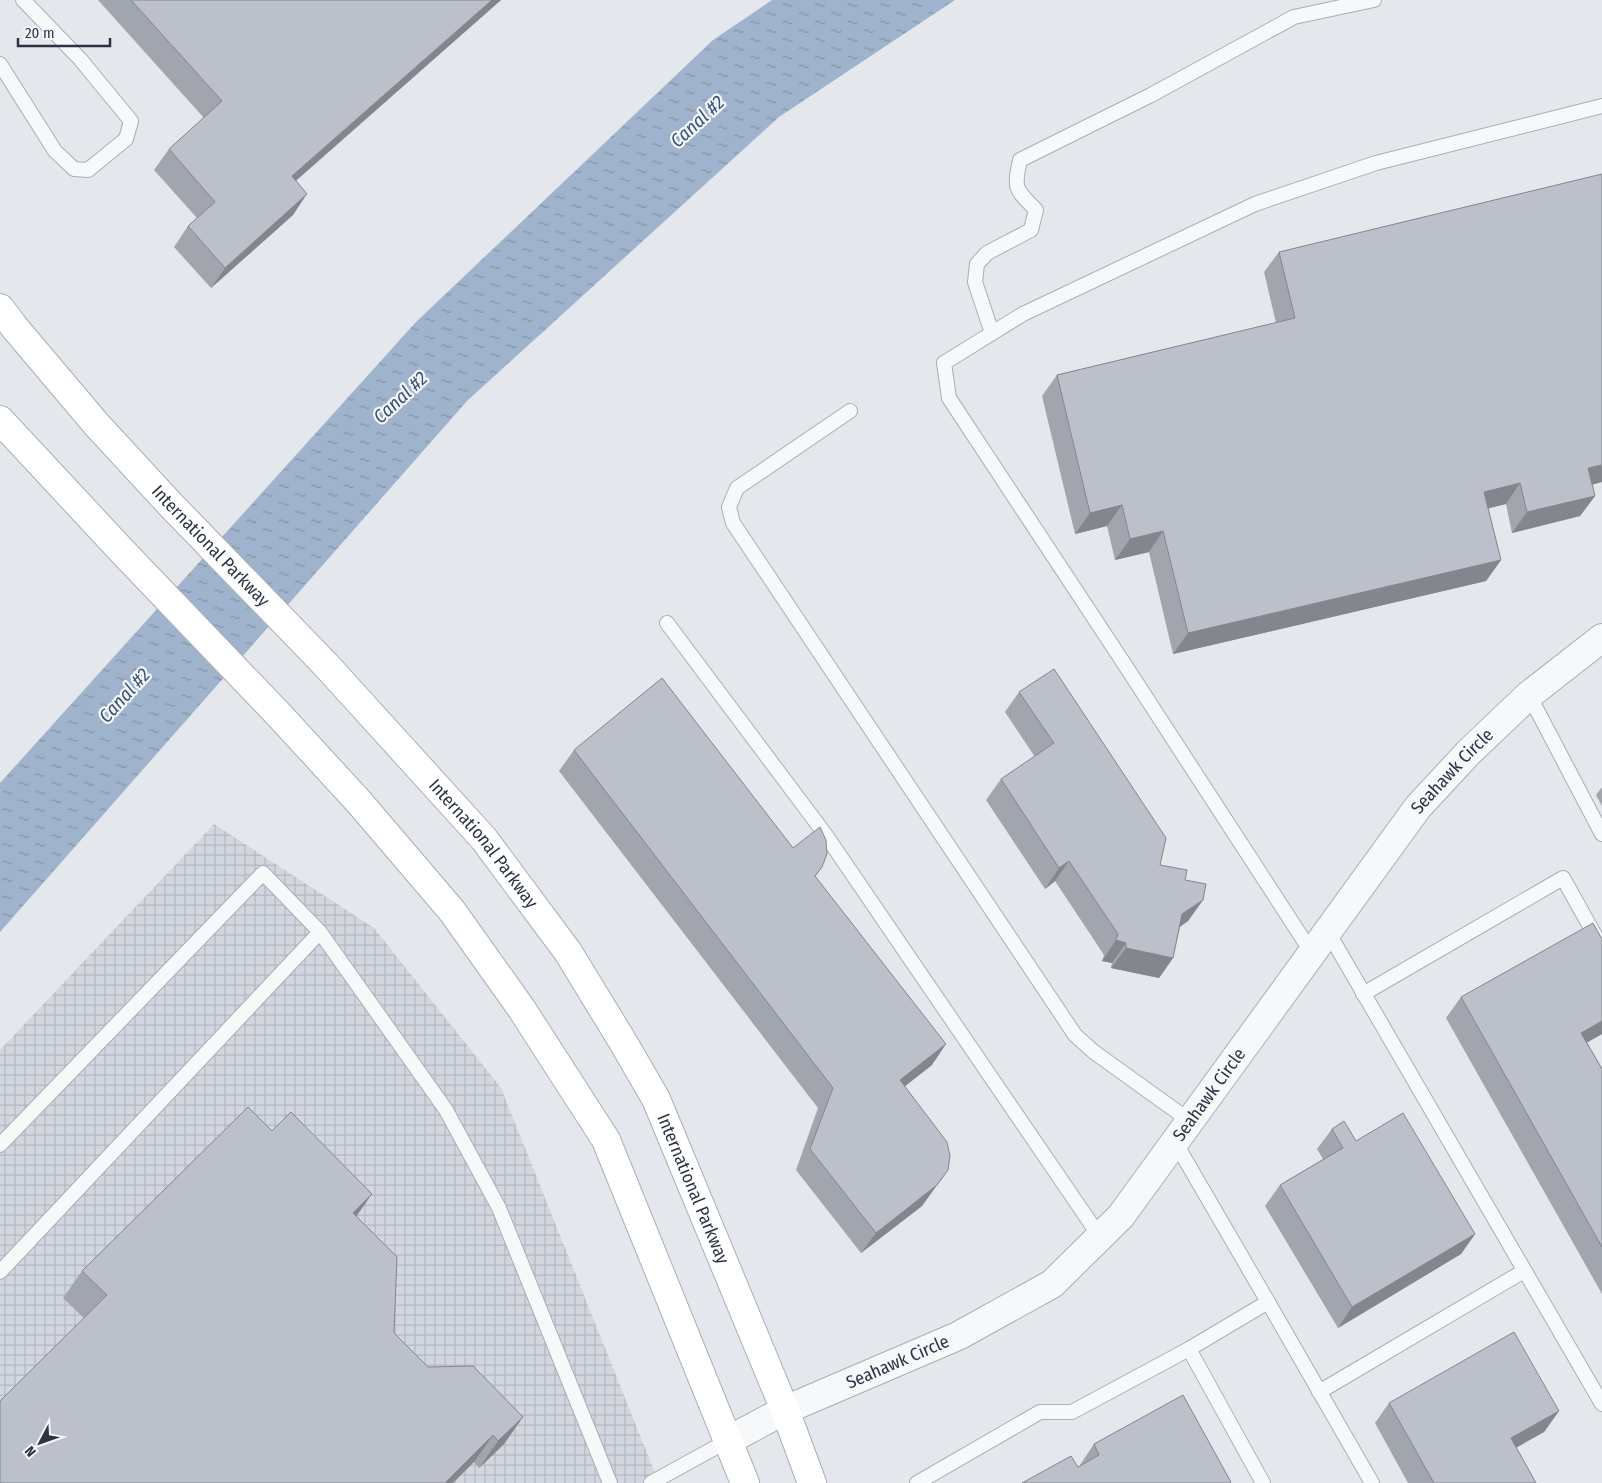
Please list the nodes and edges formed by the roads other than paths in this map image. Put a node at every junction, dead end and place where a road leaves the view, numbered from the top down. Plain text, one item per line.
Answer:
1 (23, 0) edge
2 (1374, 0) edge
3 (0, 64) edge
4 (1602, 106) edge
5 (0, 308) edge
6 (992, 333) junction
7 (850, 411) dead end
8 (0, 420) edge
9 (667, 623) dead end
10 (1602, 638) edge
11 (1529, 695) junction
12 (1602, 834) edge
13 (320, 932) junction
14 (1320, 943) junction
15 (1602, 948) edge
16 (1363, 994) junction
17 (1182, 1132) junction
18 (0, 1145) edge
19 (1100, 1238) junction
20 (1524, 1271) junction
21 (0, 1272) edge
22 (1268, 1302) junction
23 (1189, 1349) junction
24 (1319, 1392) junction
25 (1602, 1404) edge
26 (785, 1410) junction
27 (729, 1440) junction
28 (1366, 1481) edge
29 (610, 1483) edge
30 (651, 1483) edge
31 (745, 1483) edge
32 (812, 1483) edge
33 (916, 1483) edge
34 (1263, 1483) edge

1 - 3 lane
2 - 6 lane
4 - 6 lane
5 - 26 main road, International Parkway
6 - 14 lane
7 - 17 lane
8 - 27 main road
9 - 19 lane
10 - 11 street, Seahawk Circle
11 - 12 lane
11 - 14 street, Seahawk Circle
13 - 18 lane
13 - 21 lane
13 - 29 lane
14 - 16 lane
14 - 17 street, Seahawk Circle
15 - 16 lane
16 - 20 lane
17 - 19 street, Seahawk Circle
17 - 22 lane
19 - 26 street, Seahawk Circle
20 - 24 lane
20 - 25 lane
22 - 23 lane
22 - 24 lane
23 - 33 lane
23 - 34 lane
24 - 28 lane
26 - 27 street, Seahawk Circle
26 - 32 main road, International Parkway
27 - 30 lane
27 - 31 main road

